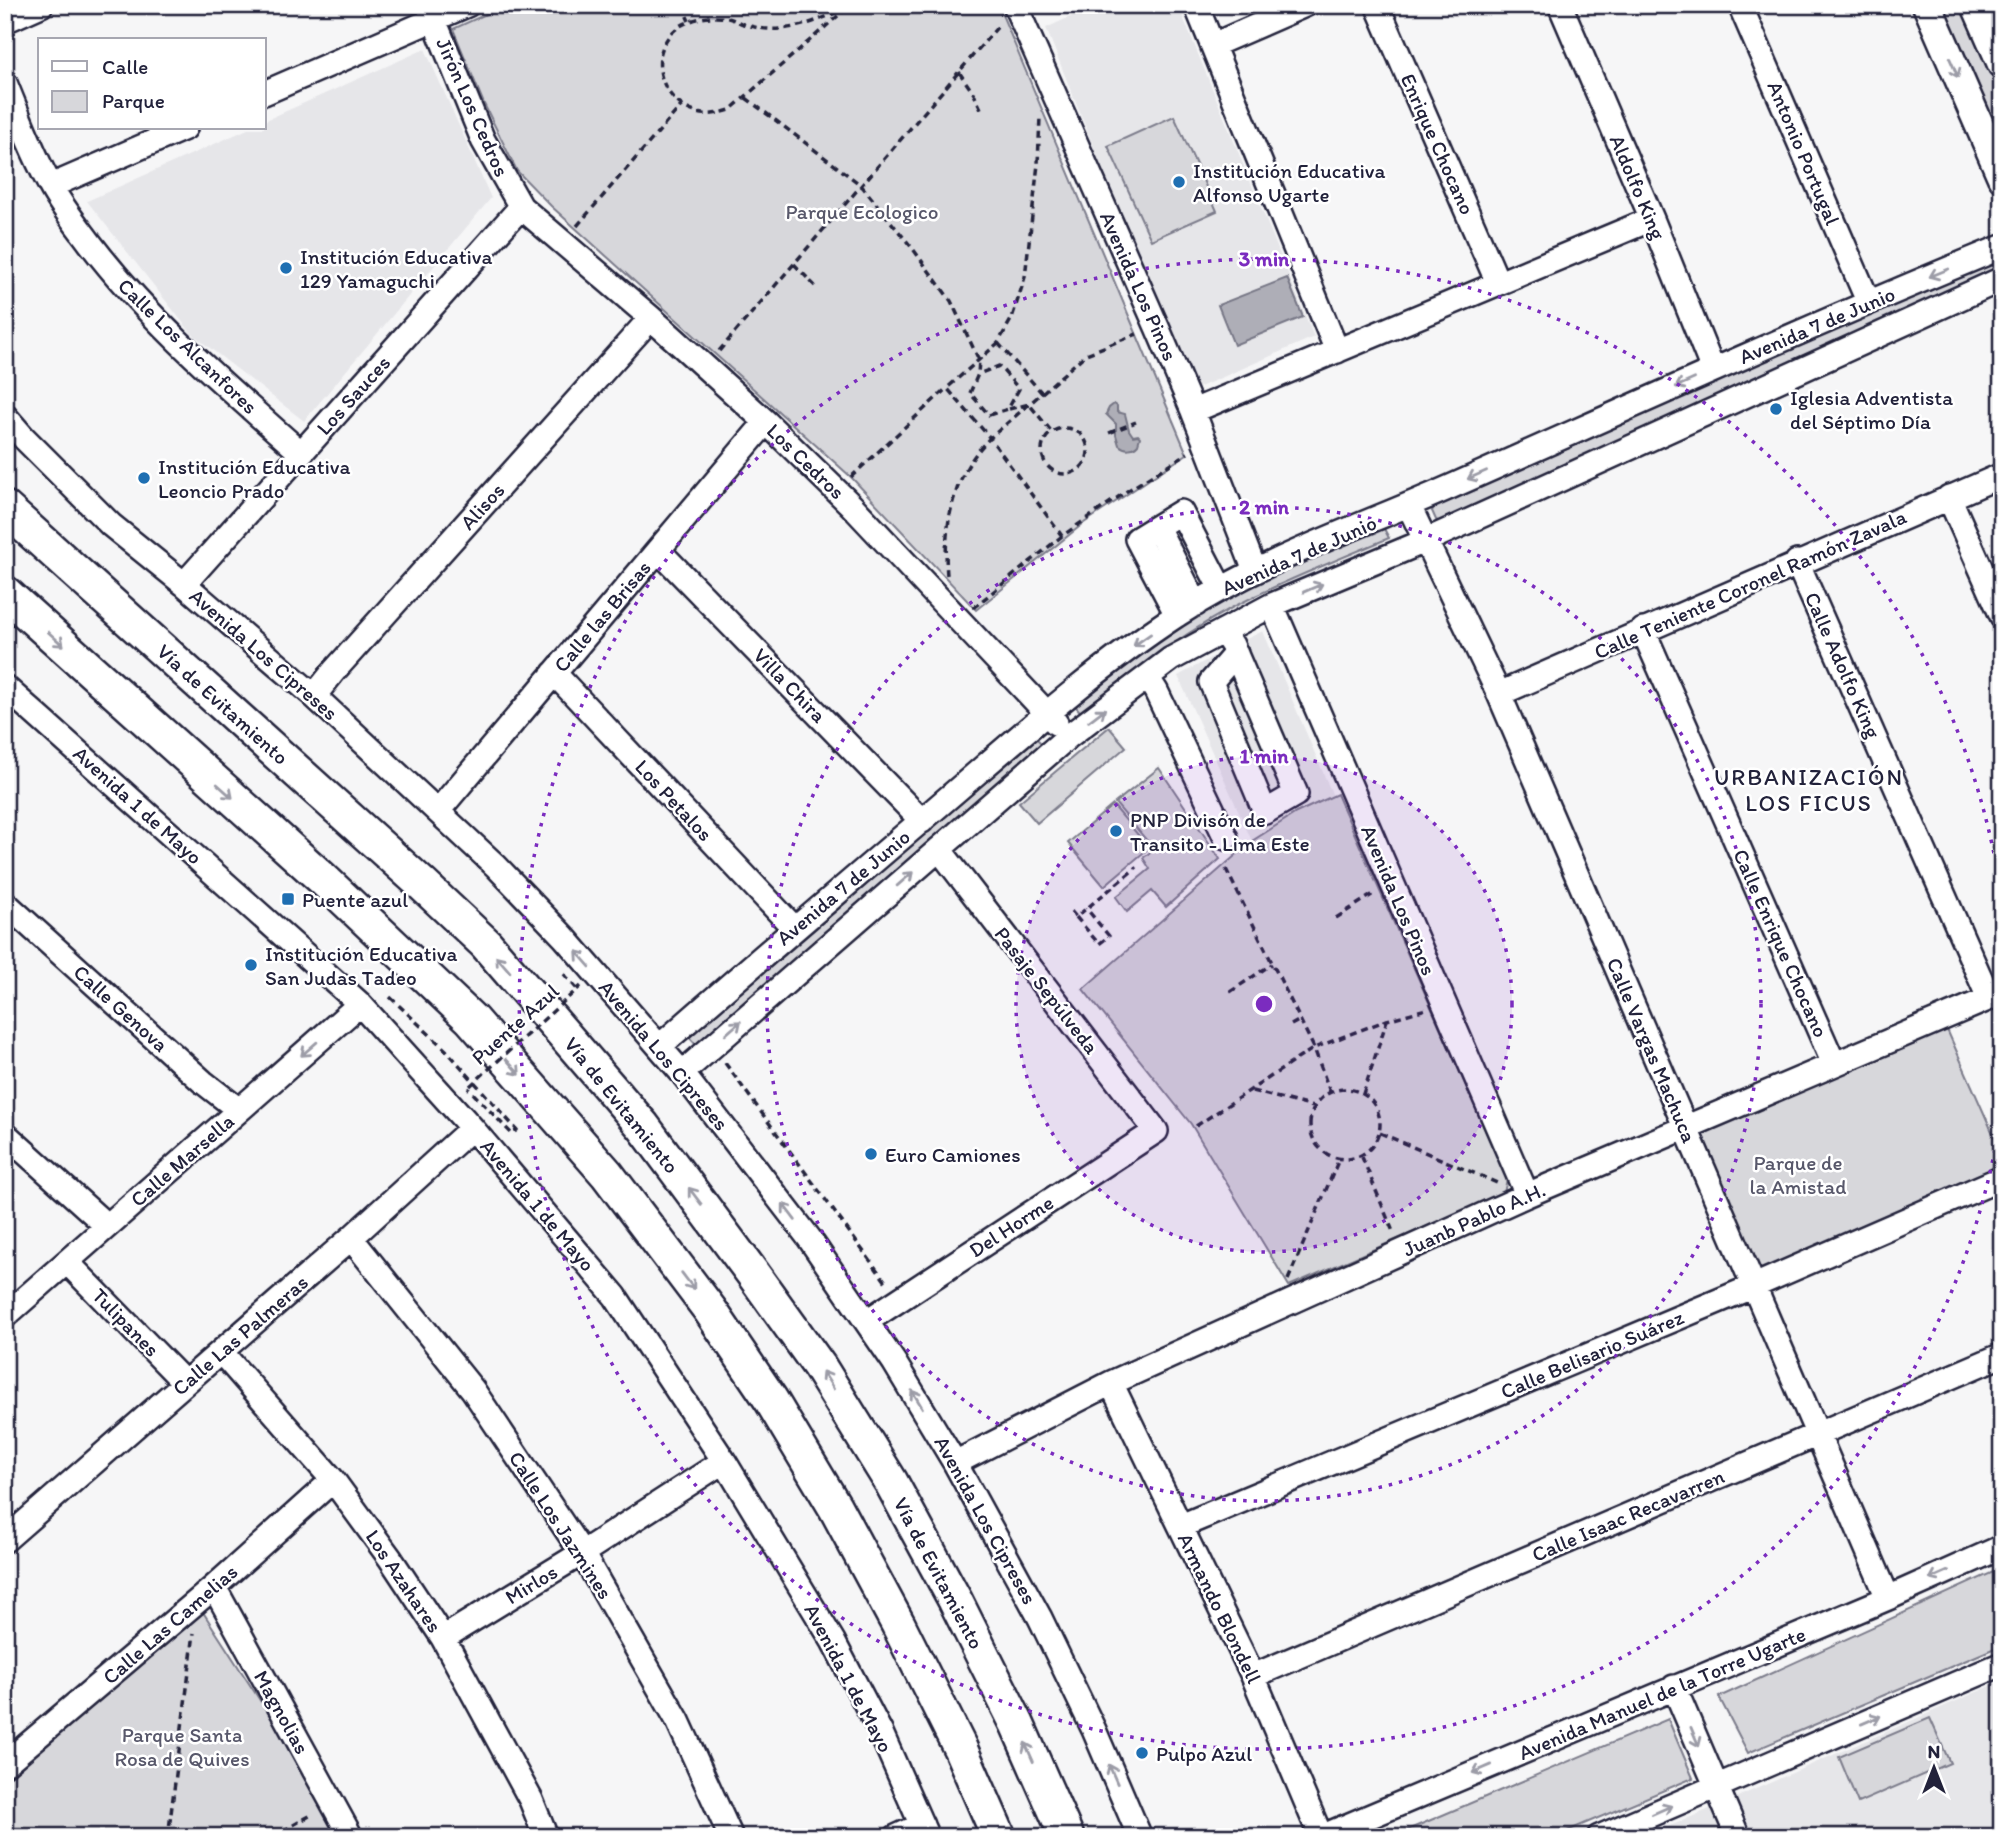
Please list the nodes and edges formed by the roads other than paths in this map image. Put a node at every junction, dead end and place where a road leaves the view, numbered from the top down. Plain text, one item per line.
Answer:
1 (41, 5) edge
2 (467, 5) edge
3 (1015, 5) edge
4 (1196, 5) edge
5 (1305, 5) edge
6 (1377, 5) edge
7 (1560, 5) edge
8 (1740, 5) edge
9 (1927, 5) edge
10 (1976, 5) edge
11 (431, 12) edge
12 (5, 21) edge
13 (1213, 45) junction
14 (2002, 64) edge
15 (5, 83) edge
16 (266, 92) edge
17 (180, 130) edge
18 (2002, 177) edge
19 (51, 186) junction
20 (521, 207) junction
21 (1652, 219) junction
22 (2002, 247) edge
23 (2002, 279) edge
24 (1498, 283) junction
25 (1868, 302) junction
26 (651, 318) junction
27 (1337, 351) junction
28 (1713, 370) junction
29 (1193, 411) junction
30 (5, 416) edge
31 (766, 422) junction
32 (301, 453) junction
33 (2002, 475) edge
34 (1949, 497) junction
35 (1409, 506) junction
36 (5, 508) edge
37 (1425, 541) junction
38 (658, 550) junction
39 (1797, 562) junction
40 (1255, 571) junction
41 (184, 584) junction
42 (1221, 589) junction
43 (5, 593) edge
44 (1272, 605) junction
45 (1186, 610) junction
46 (2002, 616) edge
47 (1643, 630) junction
48 (1223, 631) junction
49 (1236, 653) junction
50 (554, 673) junction
51 (1147, 677) junction
52 (5, 687) edge
53 (1499, 694) junction
54 (314, 696) junction
55 (1047, 713) junction
56 (1069, 736) junction
57 (438, 811) junction
58 (922, 821) junction
59 (1226, 838) dead end
60 (939, 849) junction
61 (5, 903) edge
62 (793, 928) junction
63 (1995, 996) edge
64 (360, 1004) junction
65 (660, 1046) junction
66 (1834, 1064) junction
67 (682, 1073) junction
68 (239, 1110) junction
69 (472, 1128) junction
70 (1686, 1128) junction
71 (1156, 1130) joint
72 (5, 1134) edge
73 (2002, 1178) edge
74 (1527, 1195) junction
75 (107, 1226) junction
76 (351, 1238) junction
77 (67, 1262) junction
78 (1754, 1286) junction
79 (5, 1316) edge
80 (866, 1321) junction
81 (221, 1352) junction
82 (2002, 1355) edge
83 (185, 1382) junction
84 (1111, 1383) junction
85 (1817, 1434) junction
86 (724, 1461) junction
87 (955, 1463) junction
88 (332, 1480) junction
89 (1181, 1527) junction
90 (5, 1540) edge
91 (2002, 1547) edge
92 (582, 1553) junction
93 (206, 1593) junction
94 (1888, 1598) junction
95 (443, 1638) junction
96 (2002, 1664) edge
97 (1253, 1676) junction
98 (1674, 1687) junction
99 (5, 1764) edge
100 (1716, 1786) junction
101 (925, 1831) edge
102 (351, 1837) edge
103 (546, 1837) edge
104 (731, 1837) edge
105 (896, 1837) edge
106 (999, 1837) edge
107 (1067, 1837) edge
108 (1140, 1837) edge
109 (1321, 1837) edge
110 (1599, 1837) edge
111 (1738, 1837) edge

1 - 12 street
2 - 11 street
3 - 29 street, Avenida Los Pinos
4 - 13 street
5 - 13 street
6 - 24 street, Enrique Chocano
7 - 21 street, Aldolfo King
8 - 25 street, Antonio Portugal
9 -> 18 main road
10 - 14 main road
11 - 16 street
11 - 20 street, Jirón Los Cedros
13 - 27 street
15 - 19 street, Calle Los Alcanfores
17 - 19 street
19 - 32 street, Calle Los Alcanfores
20 - 26 street, Los Cedros
20 - 32 street, Los Sauces
21 - 24 street
21 - 28 street, Aldolfo King
22 -> 25 street, Avenida 7 de Junio
23 - 37 street, Avenida 7 de Junio
24 - 27 street
25 - 28 street, Avenida 7 de Junio
26 - 31 street, Los Cedros
26 - 54 street, Alisos
27 - 29 street
28 -> 35 street, Avenida 7 de Junio
29 - 40 street, Avenida Los Pinos
30 - 41 street, Avenida Los Cipreses
31 - 38 street, Calle las Brisas
31 - 55 street, Los Cedros
32 - 41 street, Los Sauces
33 - 34 street, Calle Teniente Coronel Ramón Zavala
34 - 39 street, Calle Teniente Coronel Ramón Zavala
34 - 46 street
35 - 37 street, Calle Vargas Machuca
35 - 40 street, Avenida 7 de Junio
107 -> 36 highway, Vía de Evitamiento
44 -> 37 street, Avenida 7 de Junio
37 - 53 street, Calle Vargas Machuca
38 - 50 street, Calle las Brisas
38 - 58 street, Villa Chira
39 - 47 street, Calle Teniente Coronel Ramón Zavala
39 - 63 street, Calle Adolfo King
40 - 42 street, Avenida 7 de Junio
41 - 54 street, Avenida Los Cipreses
42 - 45 street, Avenida 7 de Junio
42 - 45 street
43 -> 106 highway
44 - 48 street, Avenida 7 de Junio
44 - 74 street, Avenida Los Pinos
45 -> 55 street, Avenida 7 de Junio
47 - 53 street, Calle Teniente Coronel Ramón Zavala
47 - 66 street, Calle Enrique Chocano
48 - 49 street
48 - 51 street, Avenida 7 de Junio
49 - 49 street
50 - 57 street, Calle las Brisas
50 - 62 street, Los Petalos
56 -> 51 street, Avenida 7 de Junio
51 - 59 street
52 - 64 street, Avenida 1 de Mayo
53 - 70 street, Calle Vargas Machuca
54 - 57 street, Avenida Los Cipreses
55 - 56 street, Los Cedros
55 - 58 street, Avenida 7 de Junio
56 - 60 street, Avenida 7 de Junio
65 -> 57 street, Avenida Los Cipreses
58 - 62 street, Avenida 7 de Junio
67 -> 60 street, Avenida 7 de Junio
60 - 71 street, Pasaje Sepúlveda
61 - 68 street, Calle Genova
62 - 65 street, Avenida 7 de Junio
63 - 66 street, Juanb Pablo A.H.
64 -> 68 street, Calle Marsella
64 - 69 street, Avenida 1 de Mayo
65 - 67 street, Avenida Los Cipreses
66 - 70 street, Juanb Pablo A.H.
80 -> 67 street, Avenida Los Cipreses
68 - 75 street, Calle Marsella
69 - 76 street, Calle Las Palmeras
69 - 86 street, Avenida 1 de Mayo
70 - 74 street, Juanb Pablo A.H.
70 - 78 street, Calle Vargas Machuca
71 - 80 street, Del Horme
72 - 75 street
73 - 78 street, Calle Belisario Suárez
74 - 84 street, Juanb Pablo A.H.
75 - 77 street, Calle Marsella
76 - 81 street, Calle Las Palmeras
76 - 92 street, Calle Los Jazmines
77 - 79 street, Calle Marsella
77 - 83 street, Tulipanes
78 - 85 street, Calle Vargas Machuca
78 - 89 street, Calle Belisario Suárez
87 -> 80 street, Avenida Los Cipreses
81 - 83 street, Calle Las Palmeras
81 - 88 street, Los Azahares
82 - 85 street, Calle Isaac Recavarren
83 - 90 street, Calle Las Palmeras
84 - 87 street, Juanb Pablo A.H.
84 - 89 street, Armando Blondell
85 - 94 street, Calle Vargas Machuca
85 - 97 street, Calle Isaac Recavarren
86 - 92 street, Mirlos
86 - 101 street, Avenida 1 de Mayo
108 -> 87 street, Avenida Los Cipreses
88 - 93 street, Calle Las Camelias
88 - 95 street, Los Azahares
89 - 97 street, Armando Blondell
91 -> 94 street, Avenida Manuel de la Torre Ugarte
92 - 95 street, Mirlos
92 - 104 street, Calle Los Jazmines
93 - 99 street, Calle Las Camelias
93 - 102 street, Magnolias
94 - 98 street, Avenida Manuel de la Torre Ugarte
95 - 103 street, Los Azahares
100 -> 96 street
97 - 109 street, Armando Blondell
98 -> 100 street
98 -> 109 street, Avenida Manuel de la Torre Ugarte
110 -> 100 street
100 - 111 street
101 - 105 street

